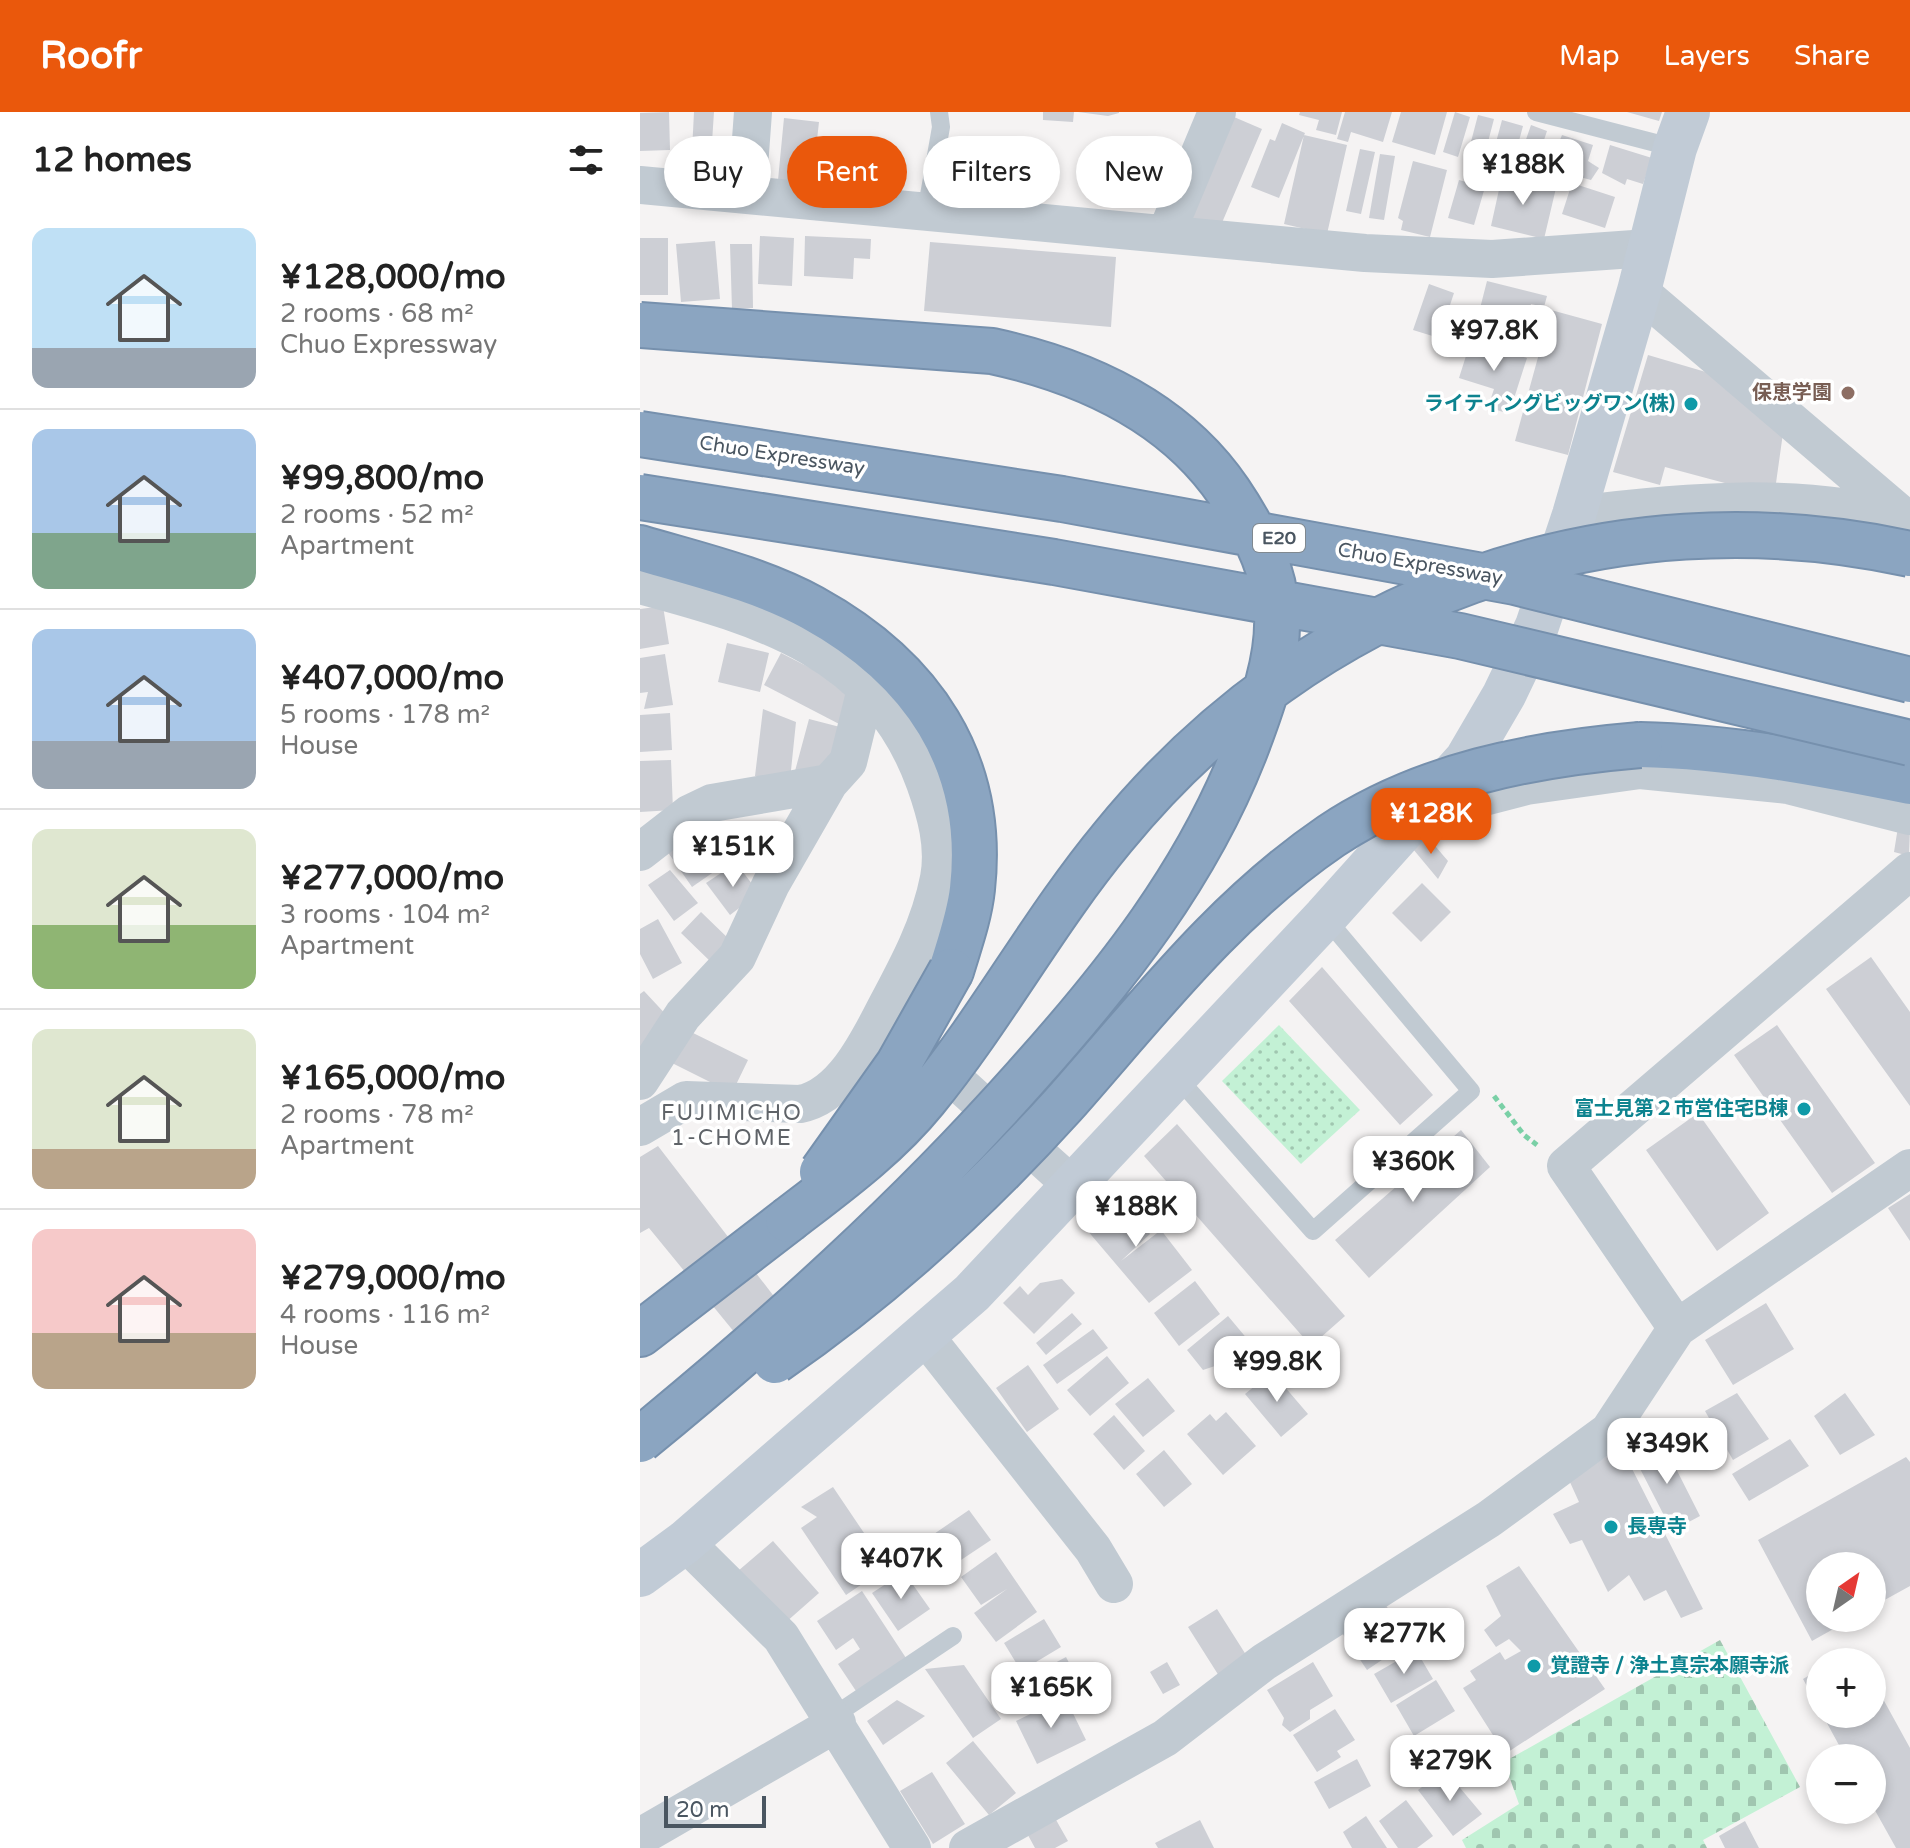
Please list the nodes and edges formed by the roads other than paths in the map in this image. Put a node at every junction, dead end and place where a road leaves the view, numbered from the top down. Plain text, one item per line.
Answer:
1 (753, 112) edge
2 (939, 112) edge
3 (1217, 112) edge
4 (1536, 112) edge
5 (1682, 130) edge
6 (751, 136) edge
7 (640, 185) edge
8 (664, 187) edge
9 (771, 196) edge
10 (926, 212) junction
11 (1166, 234) junction
12 (1648, 248) junction
13 (1639, 291) junction
14 (640, 325) edge
15 (640, 434) edge
16 (640, 497) edge
17 (1574, 515) junction
18 (1908, 531) edge
19 (640, 548) edge
20 (640, 585) edge
21 (1910, 680) edge
22 (866, 689) junction
23 (1910, 743) edge
24 (1910, 782) edge
25 (829, 783) junction
26 (1418, 814) junction
27 (1910, 816) edge
28 (640, 852) edge
29 (1910, 871) edge
30 (1325, 917) junction
31 (882, 1014) junction
32 (1175, 1074) junction
33 (640, 1081) edge
34 (640, 1127) edge
35 (1910, 1168) edge
36 (1073, 1186) junction
37 (788, 1220) junction
38 (1677, 1328) junction
39 (640, 1334) edge
40 (925, 1336) junction
41 (640, 1440) edge
42 (640, 1448) edge
43 (685, 1542) junction
44 (640, 1575) edge
45 (1114, 1584) dead end
46 (953, 1636) dead end
47 (834, 1720) junction
48 (640, 1837) edge
49 (912, 1848) edge
50 (968, 1848) edge

1 - 6 street
2 - 10 lane
3 - 11 street
4 - 5 lane
5 - 12 street
7 - 8 street
9 - 10 street
10 - 11 street
11 - 12 street
12 - 13 street
13 - 17 street
13 - 18 street
14 - 41 highway, bridge
15 - 21 highway, Chuo Expressway / E20, bridge
16 - 23 highway, bridge
17 - 18 street
17 - 26 street
18 - 37 highway, bridge
19 - 37 highway, bridge
20 - 22 street
22 - 25 street
22 - 31 street
24 - 42 highway, bridge
25 - 28 street
25 - 33 street
26 - 27 street
26 - 30 street
29 - 38 street
30 - 32 street
30 - 32 lane
31 - 34 street
31 - 36 street
32 - 36 street
35 - 38 street
36 - 40 street
37 - 39 highway
38 - 50 street
40 - 43 street
40 - 45 street
43 - 44 street
43 - 47 street
46 - 47 lane
47 - 48 street
47 - 49 street

